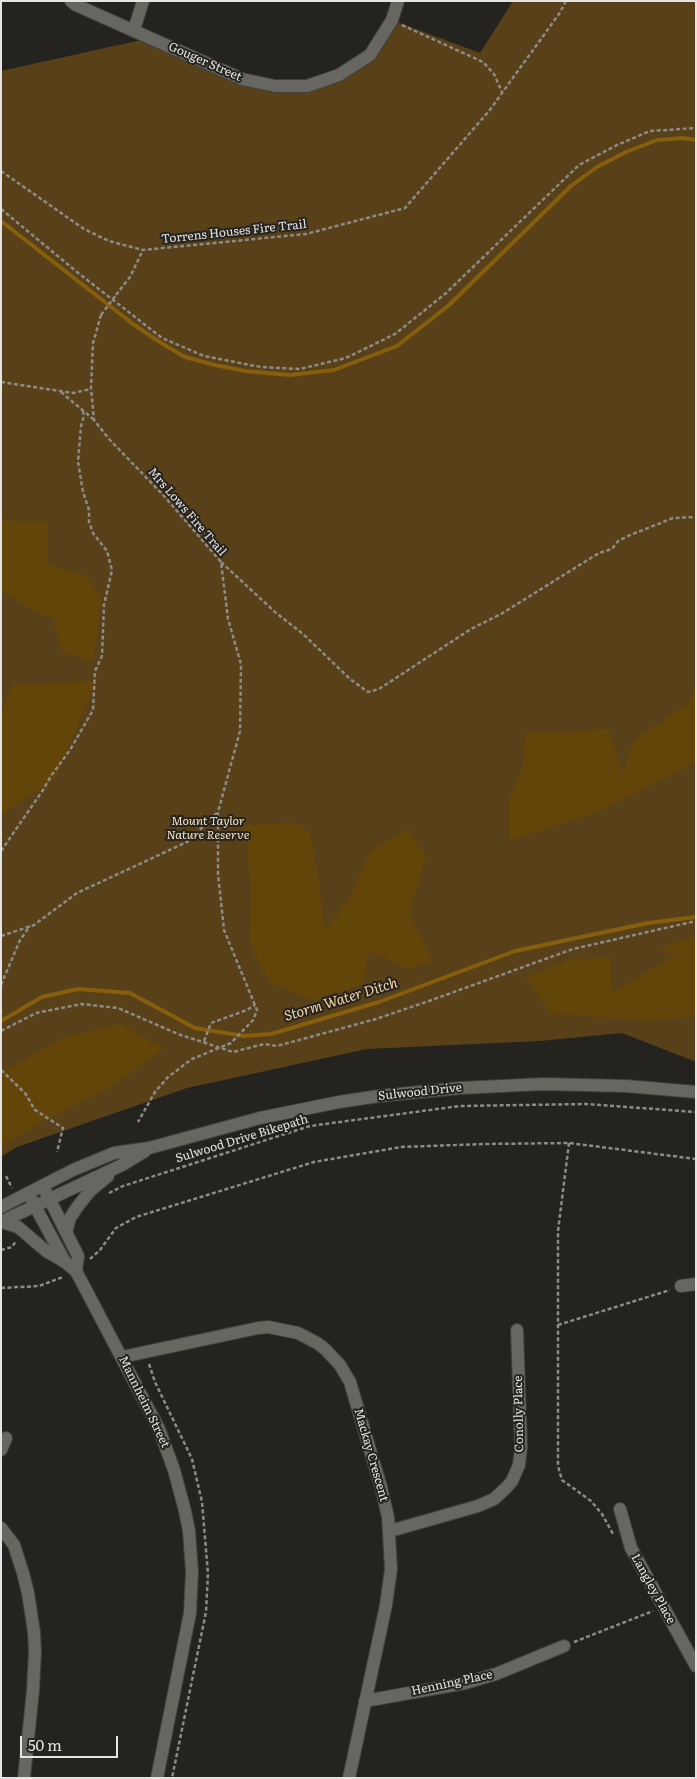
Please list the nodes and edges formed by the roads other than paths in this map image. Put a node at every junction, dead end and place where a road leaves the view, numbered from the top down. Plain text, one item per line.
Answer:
1 (71, 1) edge
2 (143, 1) edge
3 (398, 1) edge
4 (134, 30) junction
5 (696, 1092) edge
6 (149, 1148) junction
7 (122, 1165) junction
8 (43, 1186) junction
9 (28, 1193) junction
10 (49, 1198) junction
11 (34, 1206) junction
12 (1, 1207) edge
13 (2, 1222) edge
14 (66, 1232) junction
15 (65, 1262) junction
16 (76, 1271) junction
17 (696, 1284) edge
18 (681, 1286) road end
19 (517, 1330) dead end
20 (122, 1357) junction
21 (620, 1509) dead end
22 (1, 1528) edge
23 (390, 1532) junction
24 (564, 1646) road end
25 (696, 1666) edge
26 (365, 1700) junction
27 (24, 1778) edge
28 (156, 1778) edge
29 (349, 1778) edge

1 - 4 street, Gouger Street
2 - 4 street
3 - 4 street, Gouger Street
5 - 6 street, Sulwood Drive
6 - 7 street, Sulwood Drive
6 - 8 street, Sulwood Drive
7 - 10 street, Sulwood Drive
7 - 14 street
8 - 9 street, Sulwood Drive
8 - 10 street, Mannheim Street
9 - 11 street, Mannheim Street
9 - 12 street, Sulwood Drive
10 - 11 street, Sulwood Drive
10 - 14 street, Mannheim Street
11 - 13 street, Sulwood Drive
11 - 15 street, Mannheim Street
13 - 15 street
14 - 16 street, Mannheim Street
15 - 16 street, Mannheim Street
16 - 20 street, Mannheim Street
17 - 18 street
19 - 23 street, Conolly Place
20 - 23 street, Mackay Crescent
20 - 28 street, Mannheim Street
21 - 25 street, Langley Place
22 - 27 street
23 - 26 street, Mackay Crescent
24 - 26 street, Henning Place
26 - 29 street, Mackay Crescent

